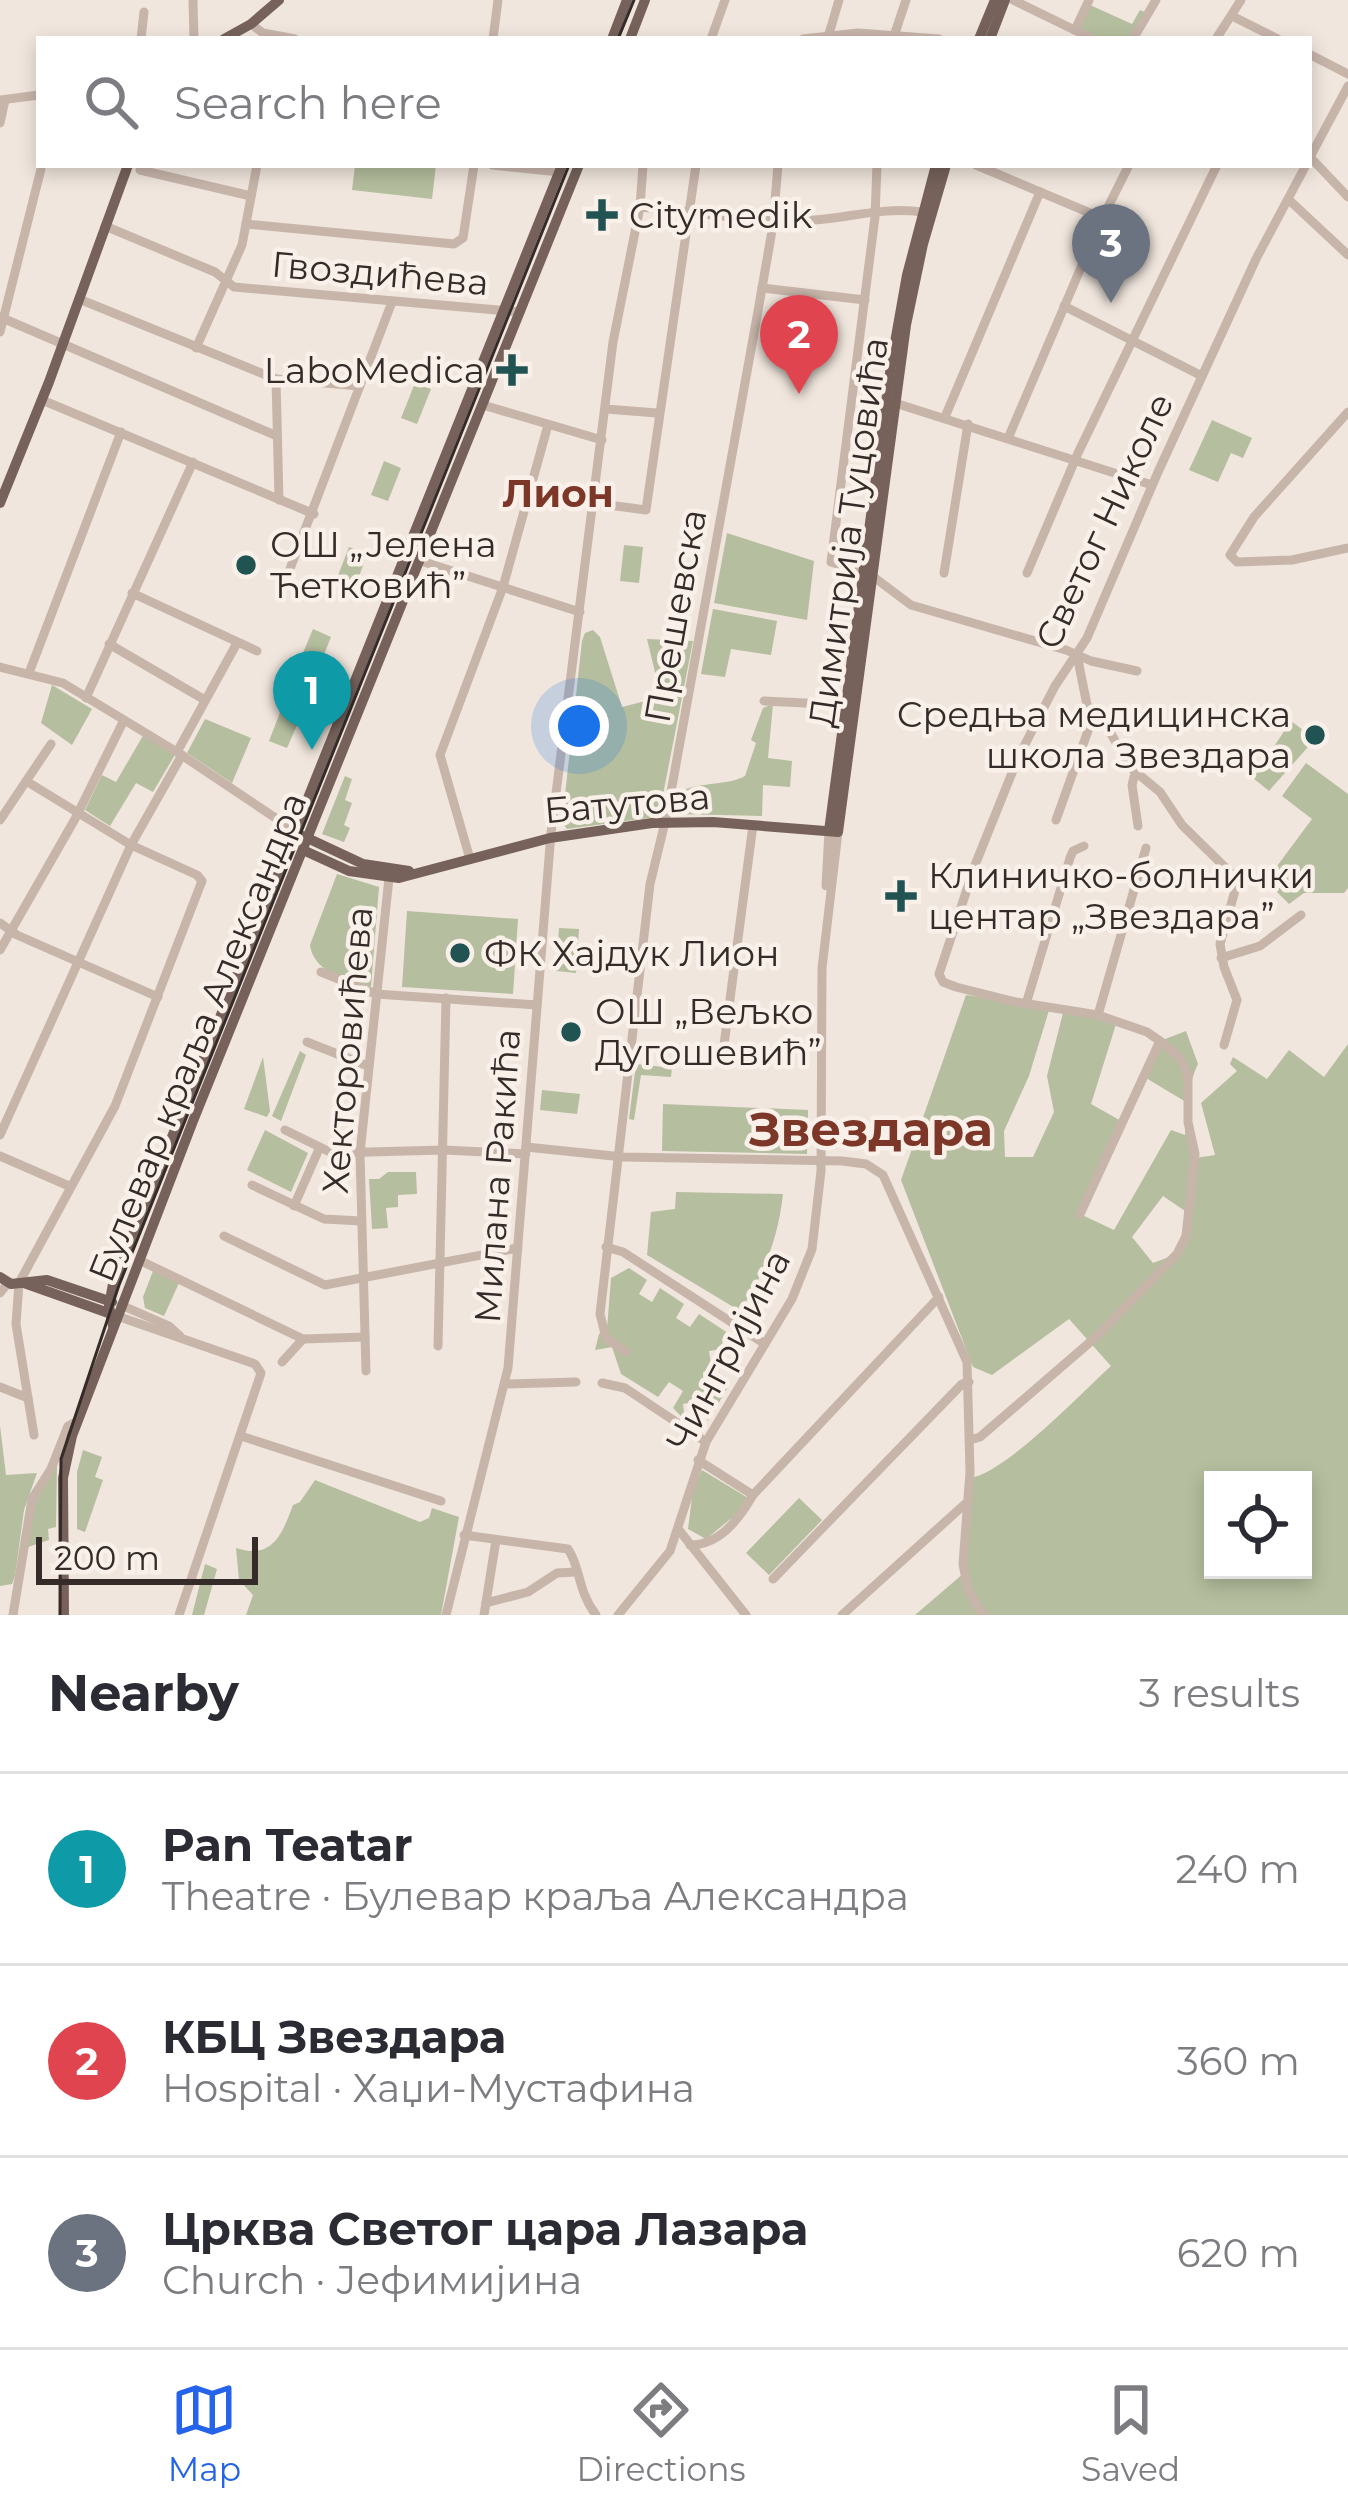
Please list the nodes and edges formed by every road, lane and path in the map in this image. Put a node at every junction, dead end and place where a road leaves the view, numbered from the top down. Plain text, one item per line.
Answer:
1 (193, 0) edge
2 (257, 0) edge
3 (279, 0) edge
4 (498, 0) edge
5 (627, 0) edge
6 (645, 0) edge
7 (725, 0) edge
8 (839, 0) edge
9 (906, 0) edge
10 (994, 0) edge
11 (1009, 0) edge
12 (1089, 0) edge
13 (1156, 0) edge
14 (1241, 0) edge
15 (143, 12) dead end
16 (1232, 16) junction
17 (256, 20) junction
18 (1075, 30) junction
19 (829, 34) junction
20 (141, 36) edge
21 (194, 36) edge
22 (229, 36) edge
23 (278, 36) edge
24 (493, 36) edge
25 (613, 36) edge
26 (631, 36) edge
27 (712, 36) edge
28 (819, 36) edge
29 (872, 36) edge
30 (893, 36) edge
31 (980, 36) edge
32 (991, 36) edge
33 (1087, 36) edge
34 (1135, 36) edge
35 (1218, 36) edge
36 (1272, 36) edge
37 (1312, 56) edge
38 (1348, 74) edge
39 (1348, 86) edge
40 (36, 95) edge
41 (2, 100) edge
42 (0, 123) edge
43 (1312, 151) edge
44 (1312, 157) edge
45 (134, 168) edge
46 (256, 168) edge
47 (473, 168) edge
48 (578, 168) edge
49 (643, 168) edge
50 (696, 168) edge
51 (778, 168) edge
52 (877, 168) edge
53 (935, 168) edge
54 (945, 168) edge
55 (983, 168) edge
56 (1127, 168) edge
57 (1216, 168) edge
58 (1304, 168) edge
59 (41, 169) dead end
60 (561, 169) edge
61 (1040, 191) junction
62 (251, 196) junction
63 (1348, 197) edge
64 (1288, 199) junction
65 (640, 207) junction
66 (691, 211) junction
67 (876, 212) junction
68 (922, 212) junction
69 (1102, 218) junction
70 (773, 221) junction
71 (246, 224) junction
72 (105, 226) junction
73 (1348, 255) edge
74 (225, 280) junction
75 (763, 287) junction
76 (79, 299) junction
77 (865, 300) junction
78 (392, 302) junction
79 (1064, 306) junction
80 (504, 311) junction
81 (520, 312) junction
82 (2, 317) edge
83 (0, 332) edge
84 (1132, 340) junction
85 (63, 343) junction
86 (196, 348) junction
87 (1202, 376) junction
88 (276, 379) junction
89 (361, 386) junction
90 (43, 400) junction
91 (895, 403) junction
92 (483, 405) junction
93 (606, 409) junction
94 (1348, 412) edge
95 (657, 413) junction
96 (945, 417) junction
97 (968, 424) junction
98 (548, 425) junction
99 (121, 432) junction
100 (278, 436) junction
101 (1009, 436) junction
102 (602, 440) junction
103 (1076, 458) junction
104 (193, 462) junction
105 (1152, 484) junction
106 (280, 500) junction
107 (0, 503) edge
108 (594, 503) junction
109 (314, 514) junction
110 (1348, 548) edge
111 (422, 561) junction
112 (866, 573) junction
113 (944, 573) dead end
114 (1027, 573) dead end
115 (288, 574) dead end
116 (503, 587) junction
117 (132, 593) junction
118 (580, 612) junction
119 (237, 643) junction
120 (109, 644) junction
121 (256, 651) dead end
122 (1077, 655) junction
123 (1, 668) edge
124 (1136, 671) dead end
125 (29, 674) junction
126 (86, 698) junction
127 (205, 700) junction
128 (764, 701) dead end
129 (845, 705) junction
130 (1094, 714) junction
131 (124, 720) junction
132 (51, 743) dead end
133 (179, 754) junction
134 (1135, 773) junction
135 (26, 781) junction
136 (77, 814) junction
137 (0, 820) edge
138 (1056, 820) dead end
139 (664, 822) junction
140 (753, 824) junction
141 (1138, 826) dead end
142 (295, 831) junction
143 (833, 831) junction
144 (550, 838) junction
145 (289, 844) junction
146 (130, 845) junction
147 (307, 845) junction
148 (1084, 846) dead end
149 (1146, 848) dead end
150 (470, 859) junction
151 (425, 872) junction
152 (389, 878) junction
153 (1301, 915) dead end
154 (0, 922) edge
155 (10, 931) junction
156 (0, 950) edge
157 (1221, 958) junction
158 (78, 962) junction
159 (321, 972) dead end
160 (376, 994) junction
161 (158, 997) junction
162 (446, 998) junction
163 (1026, 1004) junction
164 (537, 1005) junction
165 (1098, 1016) junction
166 (1160, 1041) junction
167 (307, 1042) dead end
168 (1224, 1045) dead end
169 (722, 1060) dead end
170 (368, 1066) junction
171 (286, 1130) dead end
172 (0, 1135) edge
173 (319, 1149) junction
174 (443, 1150) junction
175 (526, 1151) junction
176 (360, 1153) junction
177 (0, 1156) edge
178 (616, 1157) junction
179 (821, 1161) junction
180 (252, 1185) dead end
181 (69, 1186) junction
182 (294, 1206) junction
183 (1080, 1214) dead end
184 (361, 1221) junction
185 (224, 1236) dead end
186 (607, 1247) junction
187 (518, 1248) junction
188 (139, 1260) junction
189 (440, 1265) junction
190 (362, 1279) junction
191 (10, 1284) edge
192 (939, 1297) junction
193 (114, 1307) junction
194 (365, 1337) junction
195 (303, 1339) junction
196 (765, 1344) junction
197 (438, 1346) dead end
198 (626, 1352) dead end
199 (282, 1362) dead end
200 (366, 1371) dead end
201 (576, 1382) dead end
202 (969, 1382) junction
203 (602, 1383) dead end
204 (506, 1384) junction
205 (0, 1387) edge
206 (28, 1398) junction
207 (78, 1420) junction
208 (34, 1436) dead end
209 (241, 1436) junction
210 (970, 1440) junction
211 (706, 1442) junction
212 (698, 1460) junction
213 (753, 1496) junction
214 (441, 1501) dead end
215 (965, 1504) junction
216 (679, 1530) junction
217 (464, 1535) junction
218 (496, 1540) junction
219 (689, 1545) junction
220 (575, 1571) junction
221 (773, 1579) dead end
222 (485, 1609) edge
223 (590, 1613) edge
224 (13, 1615) edge
225 (64, 1615) edge
226 (179, 1615) edge
227 (446, 1615) edge
228 (618, 1615) edge
229 (746, 1615) edge
230 (842, 1615) edge
231 (982, 1615) edge

1 - 21 street
2 - 17 street
3 - 17 main road
4 - 24 street
5 - 25 main road
6 - 26 main road
7 - 27 street
8 - 19 street
9 - 30 street
10 - 31 main road
11 - 18 street
11 - 32 main road
12 - 18 street
13 - 34 street
14 - 16 street
15 - 20 street
16 - 35 street
16 - 36 street
17 - 22 main road
17 - 23 street
18 - 33 street
19 - 28 street
19 - 29 street
37 - 38 street
39 - 43 street, Светог Николе
40 - 41 street
41 - 42 street
44 - 63 street
45 - 62 street
45 - 72 main road
46 - 62 street
47 - 71 street
48 - 81 main road, Булевар краља Александра
49 - 65 street, Милана Ракића
50 - 66 street
51 - 70 street, Прешевска
52 - 67 street
53 - 68 main road, Димитрија Туцовића
54 - 91 main road, Димитрија Туцовића
55 - 61 street
56 - 69 street
57 - 84 street
58 - 64 street, Светог Николе
59 - 82 street
60 - 80 main road, Булевар краља Александра
61 - 69 street
61 - 96 street
62 - 71 street
64 - 73 street
64 - 87 street, Светог Николе
65 - 66 street
65 - 93 street, Милана Ракића
66 - 70 street
66 - 95 street
67 - 68 street
67 - 70 street
67 - 77 street
68 - 112 main road, Димитрија Туцовића
69 - 79 street
70 - 75 street, Прешевска
71 - 74 street
72 - 74 street, Гвоздићева
72 - 76 main road
74 - 78 street, Гвоздићева
74 - 86 street
75 - 77 street
75 - 139 street, Прешевска
76 - 85 main road
76 - 86 street
77 - 112 street
78 - 80 street, Гвоздићева
78 - 89 street
79 - 84 street
79 - 101 street
80 - 81 street, Гвоздићева
80 - 142 main road, Булевар краља Александра
81 - 92 main road, Булевар краља Александра
82 - 83 street
82 - 85 street
84 - 87 street
84 - 103 street
85 - 90 main road
85 - 100 street
86 - 88 street
87 - 105 street, Светог Николе
88 - 89 street
88 - 100 street
89 - 109 street
90 - 99 street
90 - 107 main road
91 - 96 street
91 - 112 main road, Димитрија Туцовића
92 - 98 street
92 - 111 main road, Булевар краља Александра
93 - 95 street
93 - 102 street, Милана Ракића
94 - 110 street
95 - 108 street
96 - 97 street
97 - 101 street
97 - 113 street
98 - 102 street
98 - 116 street
99 - 104 street
99 - 125 street
100 - 106 street
101 - 103 street
102 - 108 street, Милана Ракића
103 - 105 street
103 - 114 street
104 - 106 street
104 - 117 street
105 - 122 street, Светог Николе
106 - 109 street
108 - 118 street, Милана Ракића
109 - 115 street
111 - 116 street
111 - 147 main road, Булевар краља Александра
112 - 122 street
112 - 129 main road, Димитрија Туцовића
112 - 143 main road, Димитрија Туцовића
116 - 118 street
116 - 150 street
117 - 119 street
117 - 120 street
118 - 144 street, Милана Ракића
119 - 121 street
119 - 127 street
120 - 126 street
120 - 127 street
122 - 124 street
122 - 130 street
122 - 163 street, Светог Николе
123 - 125 street
125 - 126 street
126 - 131 street
127 - 133 street
128 - 129 street
129 - 143 main road, Димитрија Туцовића
130 - 134 street
130 - 138 street
131 - 133 street
131 - 136 street
132 - 135 street
133 - 142 street
133 - 146 street
134 - 141 street
134 - 157 street
135 - 136 street
135 - 137 street
136 - 146 street
136 - 155 street
139 - 140 main road, Батутова
139 - 144 main road, Батутова
139 - 178 street, Прешевска
140 - 143 main road, Батутова
140 - 169 street
142 - 145 main road, Булевар краља Александра
142 - 147 main road, Батутова
143 - 179 street, Димитрија Туцовића
144 - 150 main road, Батутова
144 - 164 street, Милана Ракића
145 - 147 main road, Батутова
145 - 193 main road, Булевар краља Александра
146 - 158 street
146 - 161 street
147 - 151 main road, Батутова
147 - 152 main road, Батутова
147 - 188 main road, Булевар краља Александра
148 - 163 street
149 - 165 street
150 - 151 main road, Батутова
151 - 152 main road, Батутова
152 - 160 street, Хекторовићева
153 - 157 street
154 - 155 street
155 - 156 street
155 - 158 street
157 - 168 street
158 - 161 street
158 - 172 street
159 - 160 street
160 - 162 street
160 - 170 street, Хекторовићева
161 - 181 street
162 - 164 street
162 - 174 street
163 - 165 street
164 - 175 street, Милана Ракића
165 - 166 street
166 - 183 street
166 - 210 street
167 - 170 street
170 - 176 street, Хекторовићева
171 - 173 street
173 - 176 street
173 - 182 street
174 - 175 street
174 - 176 street
174 - 189 street
175 - 178 street
175 - 187 street, Милана Ракића
176 - 184 street, Хекторовићева
177 - 181 street
178 - 179 street
178 - 186 street, Прешевска
179 - 192 street
179 - 196 street, Чингријина
180 - 182 street
181 - 191 street
182 - 184 street
184 - 190 street, Хекторовићева
185 - 190 street
186 - 196 street
186 - 198 street, Прешевска
187 - 189 street
187 - 204 street, Милана Ракића
188 - 193 main road, Булевар краља Александра
188 - 195 street
189 - 190 street
189 - 197 street
190 - 194 street, Хекторовићева
191 - 193 main road
191 - 206 street
192 - 202 street
192 - 213 street
193 - 207 main road, Булевар краља Александра
193 - 209 street
194 - 195 street
194 - 200 street, Хекторовићева
195 - 199 street
196 - 211 street, Чингријина
201 - 204 street
202 - 210 street
202 - 221 street
203 - 211 street
204 - 217 street, Милана Ракића
205 - 206 street
206 - 208 street
207 - 224 street
207 - 225 main road, Булевар краља Александра
209 - 214 street
209 - 226 street
210 - 215 street
211 - 212 street, Чингријина
212 - 213 street
212 - 216 street, Чингријина
213 - 219 street
215 - 230 street
215 - 231 street
216 - 219 street
216 - 228 street, Чингријина
217 - 218 street
217 - 227 street, Милана Ракића
218 - 220 street
218 - 222 street
219 - 229 street
220 - 222 street
220 - 223 street

